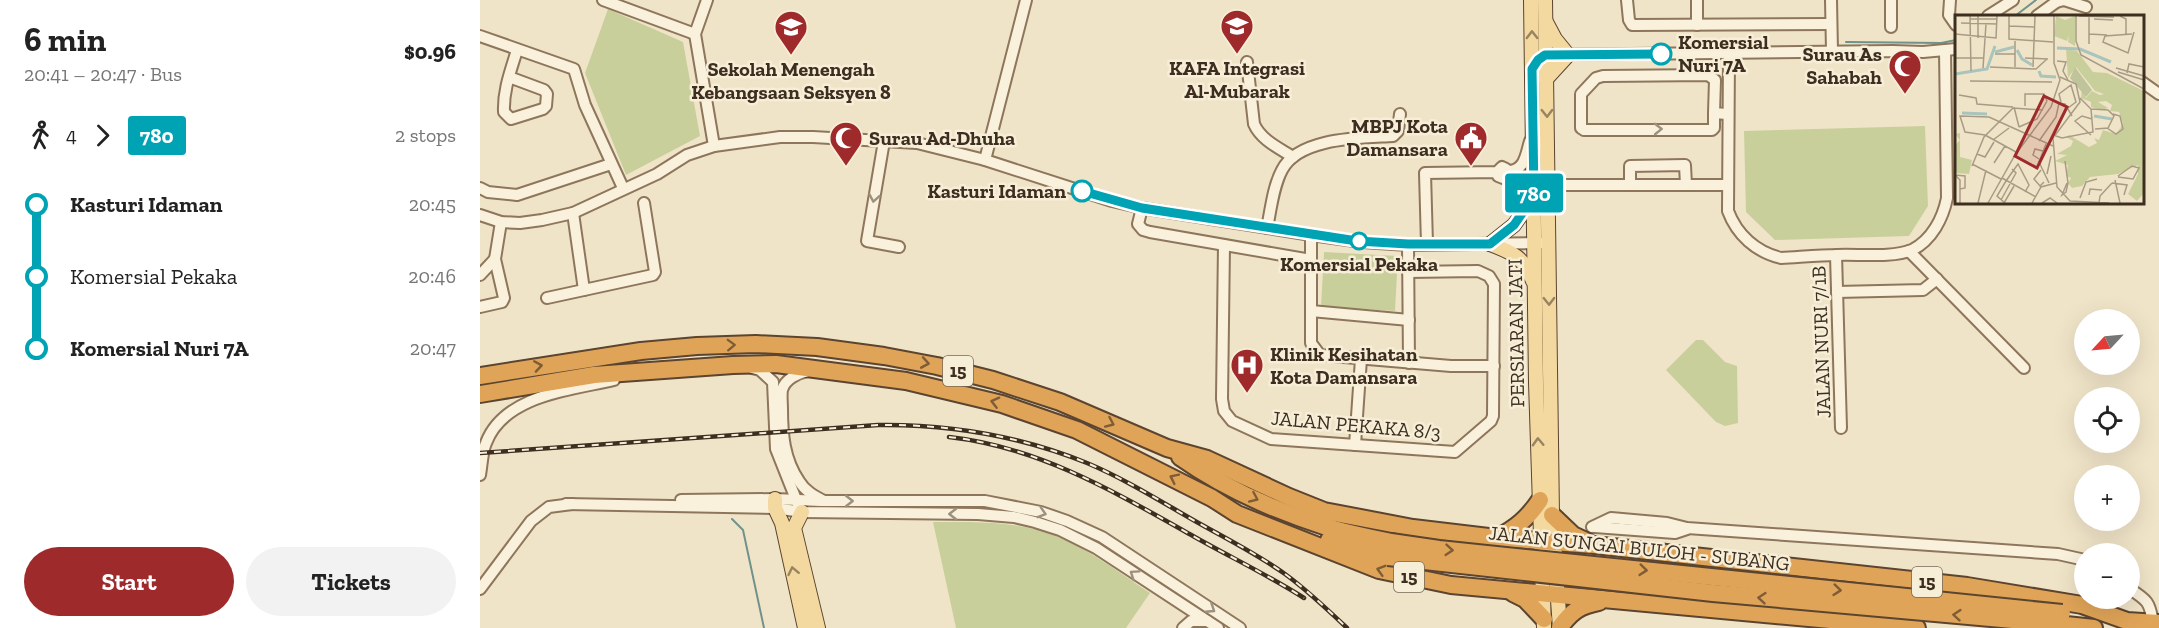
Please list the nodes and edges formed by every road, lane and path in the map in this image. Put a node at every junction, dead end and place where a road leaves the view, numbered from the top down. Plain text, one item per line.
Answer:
1 (603, 0) edge
2 (707, 0) edge
3 (1026, 0) edge
4 (1531, 0) edge
5 (1545, 0) edge
6 (1627, 0) edge
7 (1697, 0) edge
8 (1831, 0) edge
9 (1891, 0) edge
10 (1950, 0) edge
11 (2013, 0) edge
12 (2057, 1) edge
13 (2084, 2) edge
14 (1990, 15) edge
15 (2038, 15) edge
16 (2092, 15) edge
17 (1545, 20) junction
18 (1831, 24) junction
19 (1955, 24) edge
20 (1697, 25) junction
21 (1891, 27) dead end
22 (695, 34) junction
23 (480, 36) edge
24 (1832, 39) junction
25 (517, 50) junction
26 (1832, 51) junction
27 (1853, 51) junction
28 (1945, 51) junction
29 (1757, 52) junction
30 (1798, 52) junction
31 (1923, 52) junction
32 (1955, 52) edge
33 (1701, 53) junction
34 (1729, 53) junction
35 (1955, 53) edge
36 (1545, 55) junction
37 (1568, 55) junction
38 (1247, 62) dead end
39 (1945, 67) junction
40 (1532, 69) junction
41 (1728, 70) junction
42 (509, 77) junction
43 (1546, 79) junction
44 (1951, 80) edge
45 (2144, 83) edge
46 (2159, 94) edge
47 (1714, 112) junction
48 (1400, 114) dead end
49 (1727, 114) junction
50 (1533, 129) junction
51 (884, 141) junction
52 (714, 146) junction
53 (1293, 157) junction
54 (985, 160) junction
55 (610, 164) junction
56 (1548, 185) junction
57 (1629, 185) junction
58 (1686, 185) junction
59 (1728, 185) junction
60 (480, 188) edge
61 (623, 188) junction
62 (1534, 196) junction
63 (1952, 197) edge
64 (644, 203) dead end
65 (1142, 208) junction
66 (573, 213) junction
67 (480, 215) edge
68 (501, 222) junction
69 (1267, 228) junction
70 (1311, 235) junction
71 (1534, 243) junction
72 (1548, 243) junction
73 (1408, 244) junction
74 (1427, 244) junction
75 (1490, 244) junction
76 (1224, 245) junction
77 (898, 247) dead end
78 (1909, 251) junction
79 (1836, 255) junction
80 (495, 259) junction
81 (1311, 260) junction
82 (1408, 272) junction
83 (480, 275) edge
84 (1937, 279) junction
85 (1535, 286) junction
86 (585, 290) junction
87 (1837, 292) junction
88 (547, 298) dead end
89 (480, 307) edge
90 (1311, 311) junction
91 (1409, 320) junction
92 (1361, 359) junction
93 (1409, 363) junction
94 (733, 365) junction
95 (1494, 366) junction
96 (817, 368) junction
97 (2024, 368) dead end
98 (658, 369) junction
99 (480, 376) edge
100 (480, 394) edge
101 (1841, 428) dead end
102 (1355, 445) junction
103 (1167, 448) junction
104 (480, 475) edge
105 (798, 480) junction
106 (1212, 498) junction
107 (1540, 500) junction
108 (824, 501) junction
109 (775, 504) junction
110 (799, 507) junction
111 (1552, 515) junction
112 (1687, 528) junction
113 (1497, 538) junction
114 (1547, 542) junction
115 (1594, 545) junction
116 (1612, 547) junction
117 (2074, 558) edge
118 (480, 589) edge
119 (1504, 591) junction
120 (1550, 594) junction
121 (2140, 595) edge
122 (1590, 598) junction
123 (1612, 600) junction
124 (1186, 607) junction
125 (2060, 619) junction
126 (1208, 621) junction
127 (2127, 621) junction
128 (1544, 623) edge
129 (2156, 623) edge
130 (1187, 625) edge
131 (805, 628) edge
132 (818, 628) edge
133 (1218, 628) edge
134 (1240, 628) edge
135 (1560, 628) edge
136 (1917, 628) edge
137 (2094, 628) edge

1 - 22 street
2 - 22 street
3 - 54 street
40 -> 4 main road, PERSIARAN JATI
5 - 17 main road, PERSIARAN JATI
6 - 20 street
7 - 20 street
8 - 18 street
9 - 21 street
10 - 19 street
11 - 14 street
12 - 13 street
12 - 15 street
13 - 16 street
17 - 36 main road, PERSIARAN JATI
17 - 37 main road
18 - 20 street
18 - 24 street
22 - 52 street
23 - 25 street
24 - 26 street
24 - 27 street
24 - 30 street
25 - 42 street
25 - 55 street
26 - 27 street
26 - 30 street
27 - 31 street
28 - 31 street
28 - 32 street
28 - 39 street
29 - 30 street
29 - 34 street
29 - 41 street
31 - 39 street
33 - 34 street
33 - 37 street
33 - 41 street
34 - 41 street
35 - 39 street
36 - 37 street
36 - 40 street
36 - 43 main road, PERSIARAN JATI
37 - 43 main road
38 - 53 street
39 - 44 street
40 - 50 main road, PERSIARAN JATI
41 - 49 street
42 - 42 street
43 -> 56 main road, PERSIARAN JATI
44 - 63 street
45 - 46 street
47 -> 47 street
47 - 49 street
48 - 53 street
49 - 59 street
50 - 62 main road, PERSIARAN JATI
50 - 74 street
51 - 52 street
51 - 54 street
51 -> 77 street
52 - 61 street
53 - 69 street
54 - 65 street
55 - 60 street
55 - 61 street
56 - 57 street
56 - 72 main road, PERSIARAN JATI
57 - 58 street
57 - 58 street
58 - 59 street
59 - 79 street
61 - 66 street
62 - 71 main road, PERSIARAN JATI
62 - 75 main road
63 - 78 street
64 - 86 street
65 - 69 street
65 - 76 street
66 - 68 street
66 - 86 street
67 - 68 street
68 - 80 street
69 - 70 street
70 - 73 street
70 - 81 street
71 - 72 street
71 - 75 street
71 - 85 main road, PERSIARAN JATI
72 -> 111 main road, PERSIARAN JATI
73 - 74 street
73 - 82 street
74 - 75 street
75 - 85 main road
76 - 81 street
76 - 102 street, JALAN PEKAKA 8/3
78 - 79 street
78 - 84 street
79 - 87 street, JALAN NURI 7/1B
80 - 83 street
80 - 89 street
81 - 90 street
82 - 91 street
82 - 95 street, JALAN PEKAKA 8/3
84 - 87 street
84 - 97 street
107 -> 85 main road, PERSIARAN JATI
86 - 88 street
87 - 101 street, JALAN NURI 7/1B
90 - 91 street
90 - 92 street
91 - 93 street
92 - 93 street
92 - 102 street
93 - 95 street
94 - 96 highway, JALAN SUNGAI BULOH - SUBANG / 15
94 - 98 highway, JALAN SUNGAI BULOH - SUBANG / 15
94 - 110 street
95 - 102 street, JALAN PEKAKA 8/3
96 - 105 street
106 -> 96 highway, JALAN SUNGAI BULOH - SUBANG / 15
98 - 100 highway, JALAN SUNGAI BULOH - SUBANG / 15
98 - 104 street
99 -> 103 highway, JALAN SUNGAI BULOH - SUBANG / 15
103 - 113 highway, JALAN SUNGAI BULOH - SUBANG / 15
103 -> 125 highway, JALAN SUNGAI BULOH - SUBANG, bridge
105 - 108 street
105 - 110 street
119 -> 106 highway, JALAN SUNGAI BULOH - SUBANG / 15
125 -> 106 highway, JALAN SUNGAI BULOH - SUBANG, bridge
107 - 113 highway
107 - 114 main road, PERSIARAN JATI
108 - 110 street
108 -> 134 street
109 - 110 street
109 - 118 street
131 -> 109 main road
124 -> 110 street
110 - 132 main road
111 - 114 main road, PERSIARAN JATI
111 - 115 highway, JALAN SUNGAI BULOH - SUBANG / 15
112 - 112 street
112 - 117 street
113 - 114 highway, JALAN SUNGAI BULOH - SUBANG / 15
113 - 119 highway
114 - 115 highway, JALAN SUNGAI BULOH - SUBANG / 15
114 - 120 main road
115 - 116 highway, JALAN SUNGAI BULOH - SUBANG / 15
116 - 122 highway
116 - 127 highway, JALAN SUNGAI BULOH - SUBANG / 15
119 - 120 highway, JALAN SUNGAI BULOH - SUBANG / 15
119 - 128 highway
120 - 122 highway, JALAN SUNGAI BULOH - SUBANG / 15
120 - 128 main road
120 - 135 main road
121 - 129 street
122 - 123 highway, JALAN SUNGAI BULOH - SUBANG / 15
123 - 135 highway
123 - 136 highway, JALAN SUNGAI BULOH - SUBANG / 15
124 - 126 street
124 - 130 street
125 - 127 highway, JALAN SUNGAI BULOH - SUBANG
125 - 137 highway, JALAN SUNGAI BULOH - SUBANG
126 - 130 street
126 - 133 street
127 - 129 highway, JALAN SUNGAI BULOH - SUBANG / 15

